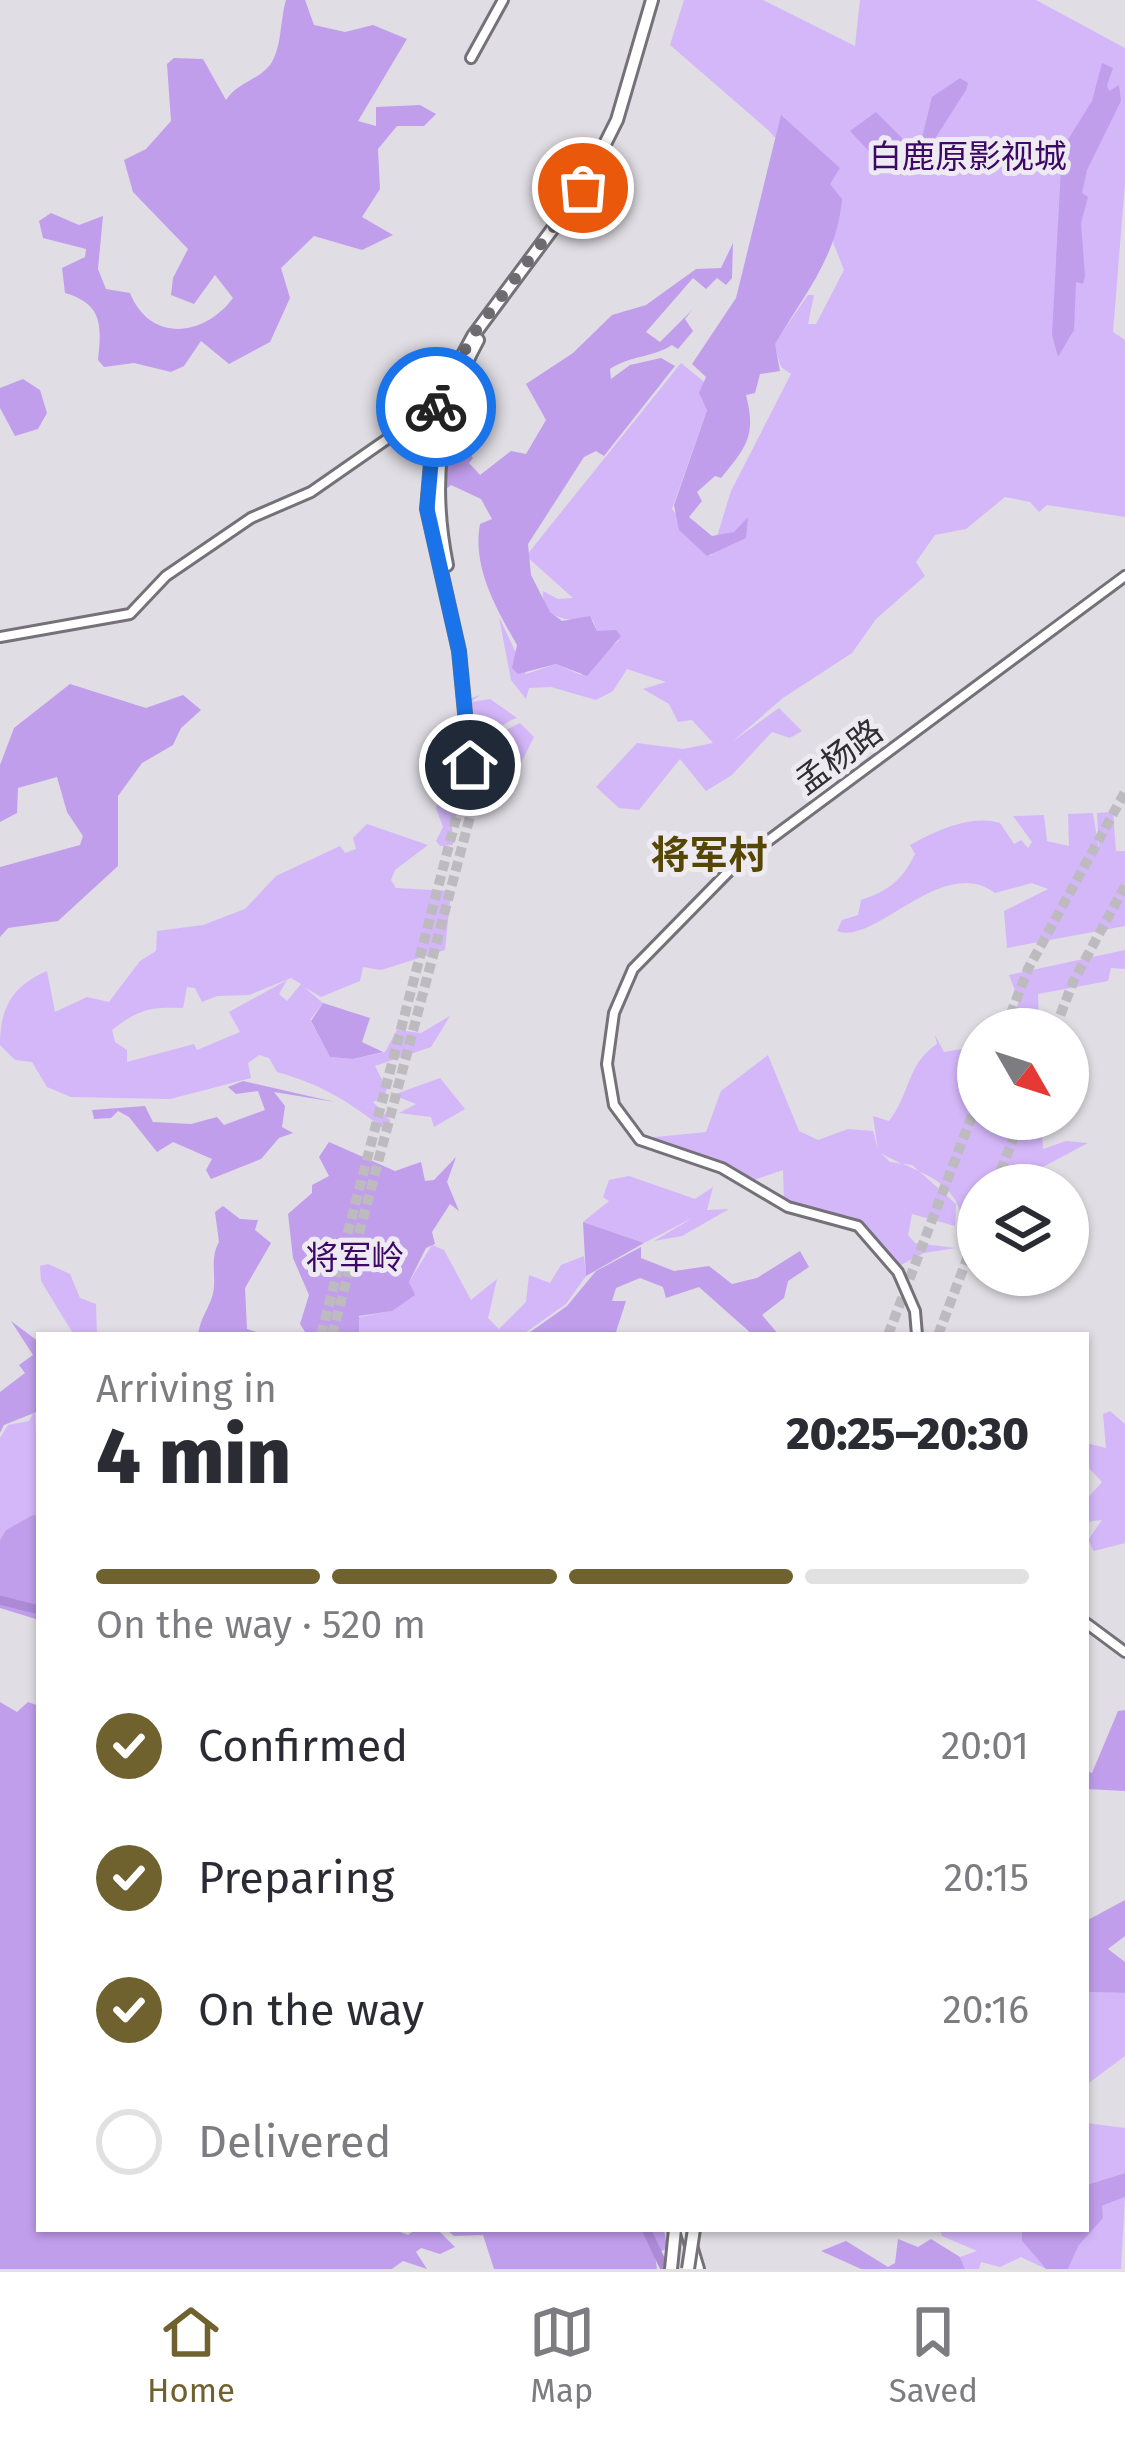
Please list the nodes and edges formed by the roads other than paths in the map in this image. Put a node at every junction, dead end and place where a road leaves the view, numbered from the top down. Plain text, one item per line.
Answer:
1 (503, 0) edge
2 (656, 0) edge
3 (470, 58) dead end
4 (436, 405) junction
5 (1125, 576) edge
6 (0, 637) edge
7 (917, 1332) edge
8 (1089, 1625) edge
9 (1125, 1652) edge
10 (683, 2232) edge
11 (685, 2232) edge
12 (671, 2269) edge
13 (693, 2269) edge

1 - 3 main road
2 - 4 highway
2 - 4 highway
4 - 6 main road
5 - 7 main road, 孟杨路
8 - 9 main road
10 - 12 highway
11 - 13 highway, bridge

